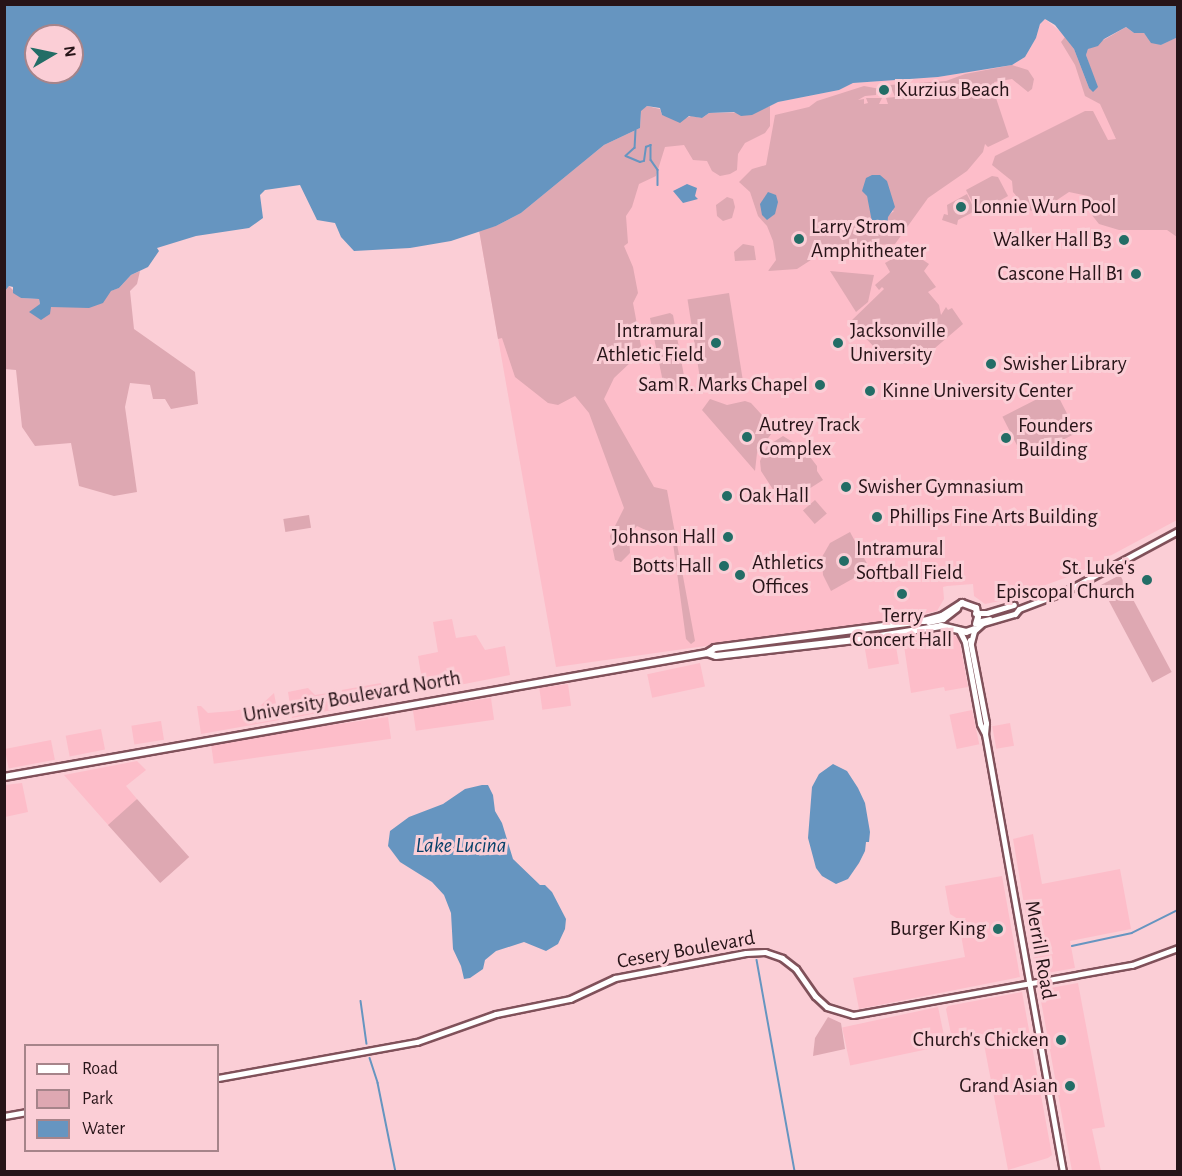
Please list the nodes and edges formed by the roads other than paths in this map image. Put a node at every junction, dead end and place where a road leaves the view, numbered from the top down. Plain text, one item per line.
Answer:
1 (1178, 531) edge
2 (1016, 607) junction
3 (977, 611) junction
4 (952, 613) junction
5 (990, 620) joint
6 (924, 621) junction
7 (955, 628) junction
8 (973, 628) junction
9 (785, 640) junction
10 (786, 648) junction
11 (707, 652) junction
12 (985, 734) junction
13 (4, 777) edge
14 (1178, 948) edge
15 (1029, 983) junction
16 (219, 1078) edge
17 (24, 1112) edge
18 (4, 1116) edge
19 (1063, 1172) edge

1 - 2 main road
2 - 3 main road
2 - 5 main road
3 - 4 main road
3 - 6 main road, University Boulevard North
3 - 8 main road
4 - 6 main road
4 - 7 main road, Merrill Road
5 - 8 main road
6 - 9 main road, University Boulevard North
7 - 8 main road
7 - 10 main road, University Boulevard North
7 - 12 main road, Merrill Road
8 - 12 main road, Merrill Road
9 - 10 main road
9 - 11 main road, University Boulevard North
10 - 11 main road, University Boulevard North
11 - 13 main road, University Boulevard North
12 - 15 main road, Merrill Road
14 - 15 main road, Cesery Boulevard
15 - 16 main road, Cesery Boulevard
15 - 19 main road, Merrill Road
17 - 18 main road

